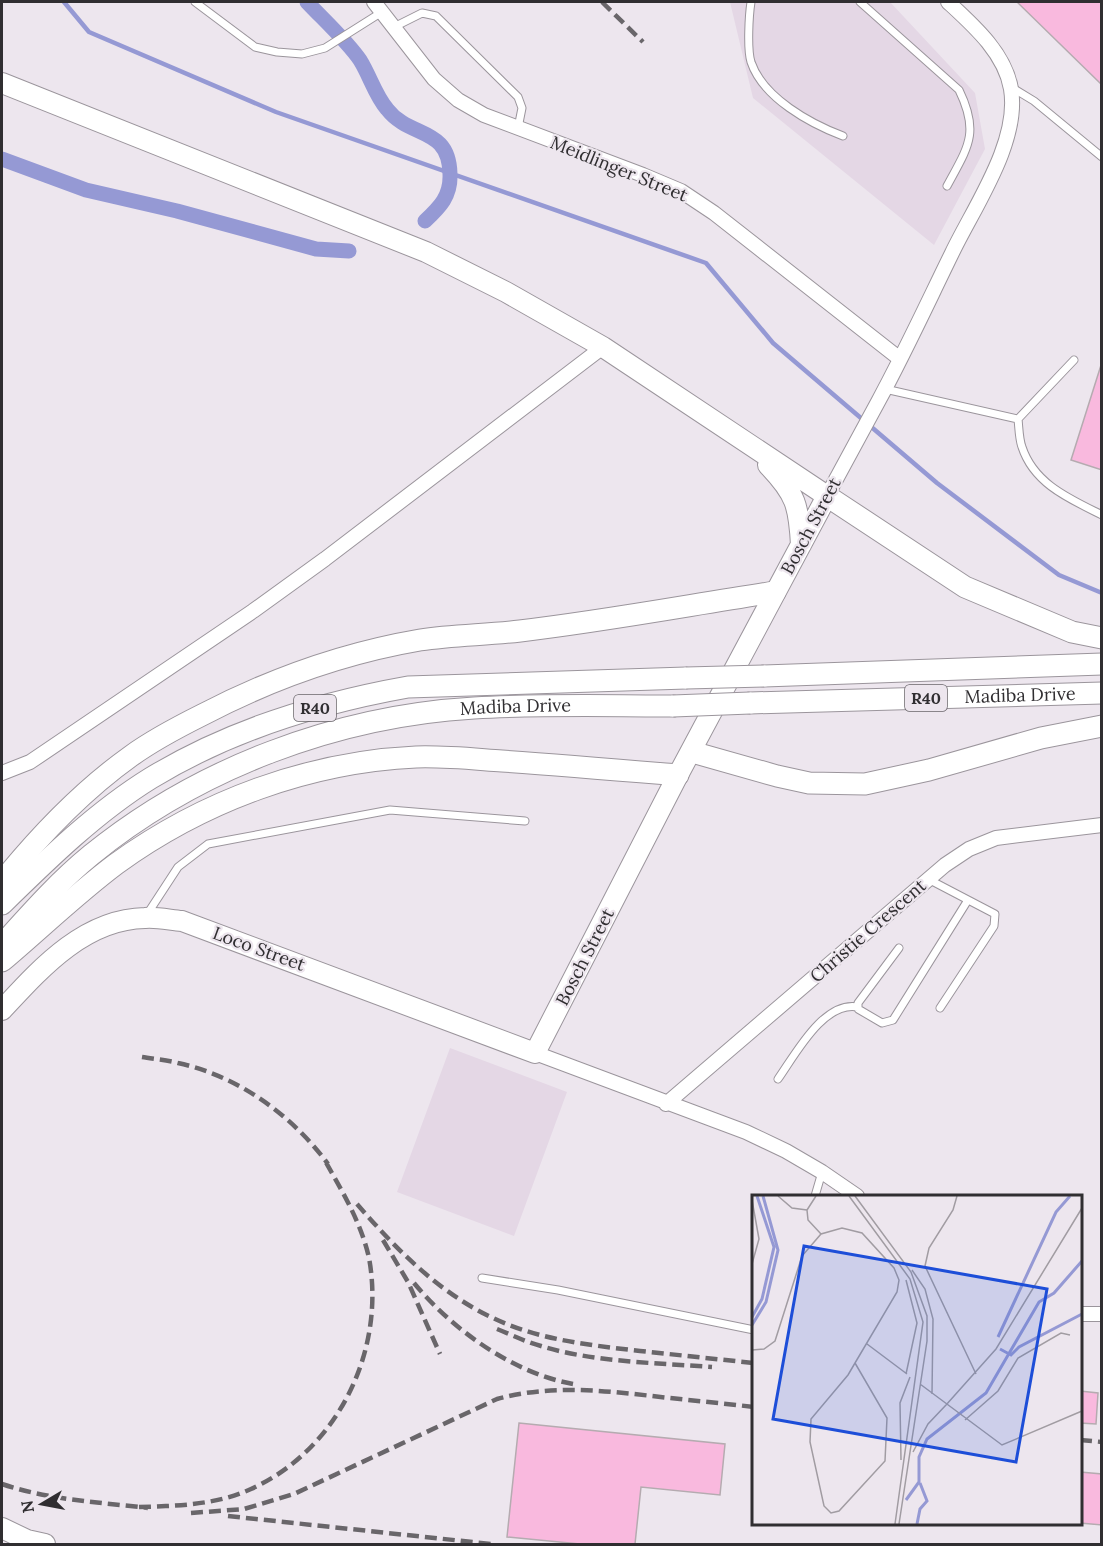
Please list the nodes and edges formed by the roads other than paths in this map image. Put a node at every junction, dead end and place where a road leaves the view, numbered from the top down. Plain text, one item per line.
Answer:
1 (195, 2) edge
2 (751, 2) edge
3 (860, 2) edge
4 (948, 2) edge
5 (378, 7) edge
6 (394, 27) junction
7 (2, 83) edge
8 (1011, 87) junction
9 (518, 128) junction
10 (843, 136) dead end
11 (1101, 157) edge
12 (947, 186) dead end
13 (603, 347) junction
14 (900, 359) junction
15 (1074, 360) dead end
16 (882, 395) junction
17 (1018, 419) junction
18 (748, 443) junction
19 (827, 496) junction
20 (1101, 515) edge
21 (801, 545) junction
22 (776, 592) junction
23 (1101, 638) edge
24 (1101, 664) edge
25 (1101, 693) edge
26 (1101, 726) edge
27 (692, 752) junction
28 (2, 773) edge
29 (678, 776) junction
30 (525, 821) dead end
31 (1101, 825) edge
32 (928, 879) junction
33 (2, 882) edge
34 (968, 900) junction
35 (2, 904) edge
36 (145, 918) junction
37 (2, 945) edge
38 (899, 948) dead end
39 (2, 961) edge
40 (858, 1007) junction
41 (940, 1008) dead end
42 (2, 1010) edge
43 (535, 1053) junction
44 (778, 1079) dead end
45 (666, 1104) junction
46 (822, 1172) junction
47 (816, 1195) edge
48 (854, 1195) edge
49 (482, 1278) dead end
50 (1082, 1314) edge
51 (1101, 1314) edge
52 (752, 1330) edge
53 (2, 1528) edge
54 (45, 1545) edge

1 - 5 lane
2 - 10 lane
3 - 12 lane
4 - 8 street, Bosch Street
5 - 6 street, Meidlinger Street
6 - 9 street, Meidlinger Street
6 - 9 lane
7 - 13 street
8 - 11 lane
8 - 14 street, Bosch Street
9 - 14 street, Meidlinger Street
13 - 18 street
13 - 28 street
14 - 16 street, Bosch Street
15 - 17 lane
16 - 17 lane
16 - 19 street, Bosch Street
17 - 20 lane
18 - 19 street
18 - 21 street
19 - 21 street, Bosch Street
19 - 23 main road
21 - 22 street, Bosch Street
22 - 27 street, Bosch Street
22 - 33 main road
24 - 35 main road, Madiba Drive / R40, bridge
25 - 37 main road, Madiba Drive / R40, bridge
26 - 27 main road
27 - 29 street, Bosch Street
29 - 39 main road
29 - 43 street, Bosch Street
30 - 36 lane
31 - 32 street, Christie Crescent
32 - 34 lane
32 - 45 street, Christie Crescent
34 - 40 lane
34 - 41 lane
36 - 42 street, Loco Street
36 - 43 street, Loco Street
38 - 40 lane
40 - 44 lane
43 - 45 street
45 - 46 street
46 - 47 lane
46 - 48 street
49 - 52 lane
50 - 51 street
53 - 54 street

